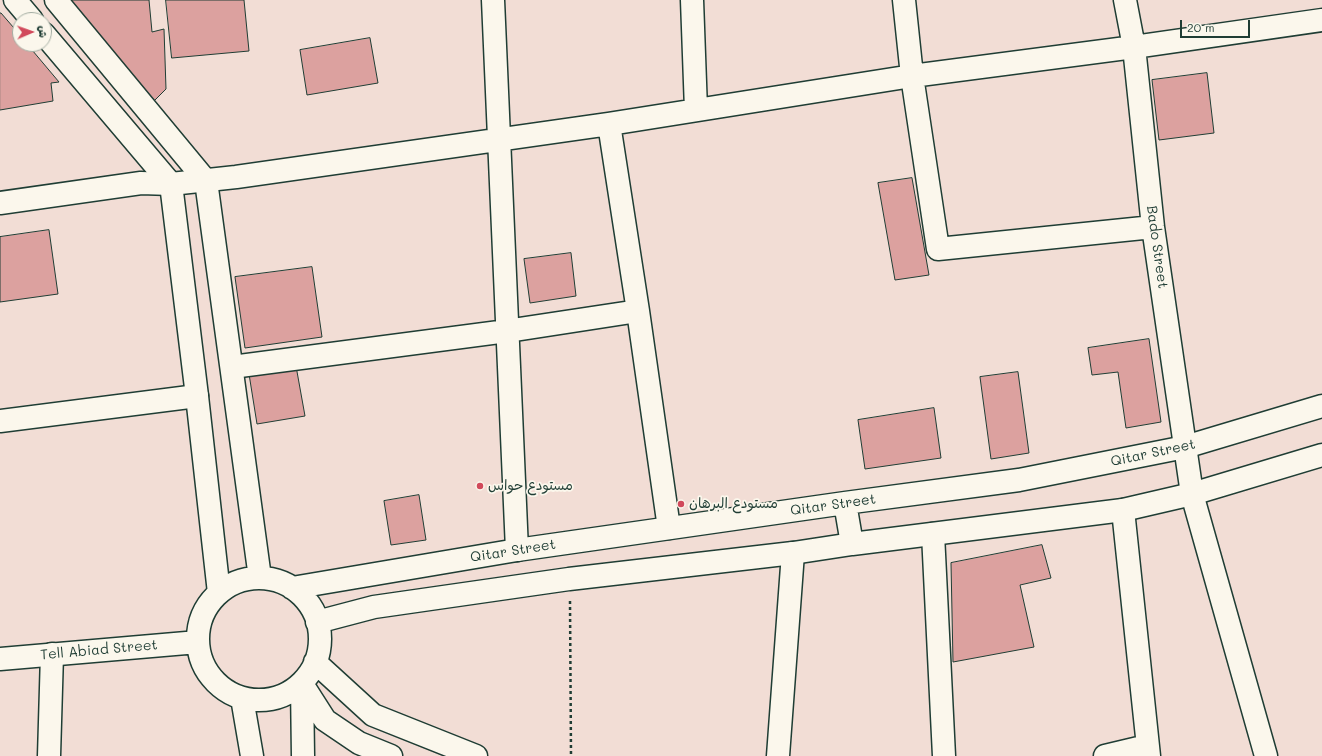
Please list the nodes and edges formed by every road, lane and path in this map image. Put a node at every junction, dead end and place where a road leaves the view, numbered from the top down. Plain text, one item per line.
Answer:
1 (15, 0) edge
2 (56, 0) edge
3 (493, 0) edge
4 (692, 0) edge
5 (904, 0) edge
6 (1125, 0) edge
7 (25, 12) edge
8 (1322, 20) edge
9 (52, 43) edge
10 (1134, 47) junction
11 (912, 76) junction
12 (696, 110) junction
13 (609, 124) junction
14 (498, 140) junction
15 (206, 181) junction
16 (171, 184) junction
17 (0, 203) edge
18 (1153, 227) junction
19 (638, 311) junction
20 (507, 331) junction
21 (232, 368) junction
22 (198, 396) junction
23 (1322, 406) edge
24 (0, 421) edge
25 (1185, 447) junction
26 (1322, 455) edge
27 (1192, 494) junction
28 (845, 503) junction
29 (1123, 510) junction
30 (669, 528) junction
31 (933, 534) junction
32 (852, 544) junction
33 (517, 550) junction
34 (793, 553) junction
35 (260, 578) junction
36 (569, 579) junction
37 (292, 588) junction
38 (219, 593) junction
39 (317, 622) junction
40 (198, 642) junction
41 (52, 654) junction
42 (0, 659) edge
43 (316, 662) junction
44 (302, 684) junction
45 (242, 698) junction
46 (1148, 751) edge
47 (49, 756) edge
48 (252, 756) edge
49 (303, 756) edge
50 (391, 756) edge
51 (476, 756) edge
52 (571, 756) edge
53 (778, 756) edge
54 (944, 756) edge
55 (1106, 756) edge
56 (1266, 756) edge

1 - 7 street
2 - 15 street
3 - 14 street
4 - 12 street
5 - 11 street
6 - 10 street, Bado Street
8 - 10 street
9 - 16 street
10 - 11 street
10 - 18 street, Bado Street
11 - 12 street
11 - 18 street
12 - 13 street
13 - 14 street
13 - 19 street
14 - 15 street
14 - 20 street
15 - 16 street
15 - 21 street
16 - 17 street
16 - 22 street
18 - 25 street, Bado Street
19 - 20 street
19 - 30 street
20 - 21 street
20 - 33 street
21 - 35 street
22 - 24 street
22 - 38 street
23 - 25 street, Qitar Street
25 - 27 street, Bado Street
25 - 28 street, Qitar Street
26 - 27 street
27 - 29 street
27 - 56 street, Bado Street
28 - 30 street, Qitar Street
28 - 32 street
29 - 31 street
29 - 46 street
30 - 33 street, Qitar Street
31 - 32 street
31 - 54 street
32 - 34 street
33 - 37 street, Qitar Street
34 - 36 street
34 - 53 street
35 - 37 street
35 - 38 street
36 - 39 street
36 - 52 path
37 - 39 street
38 - 40 street
39 - 43 street
40 - 41 street, Tell Abiad Street
40 - 45 street
41 - 42 street, Tell Abiad Street
41 - 47 street
43 - 44 street
43 - 51 street
44 - 45 street
44 - 49 street
44 - 50 street
45 - 48 street
46 - 55 street

